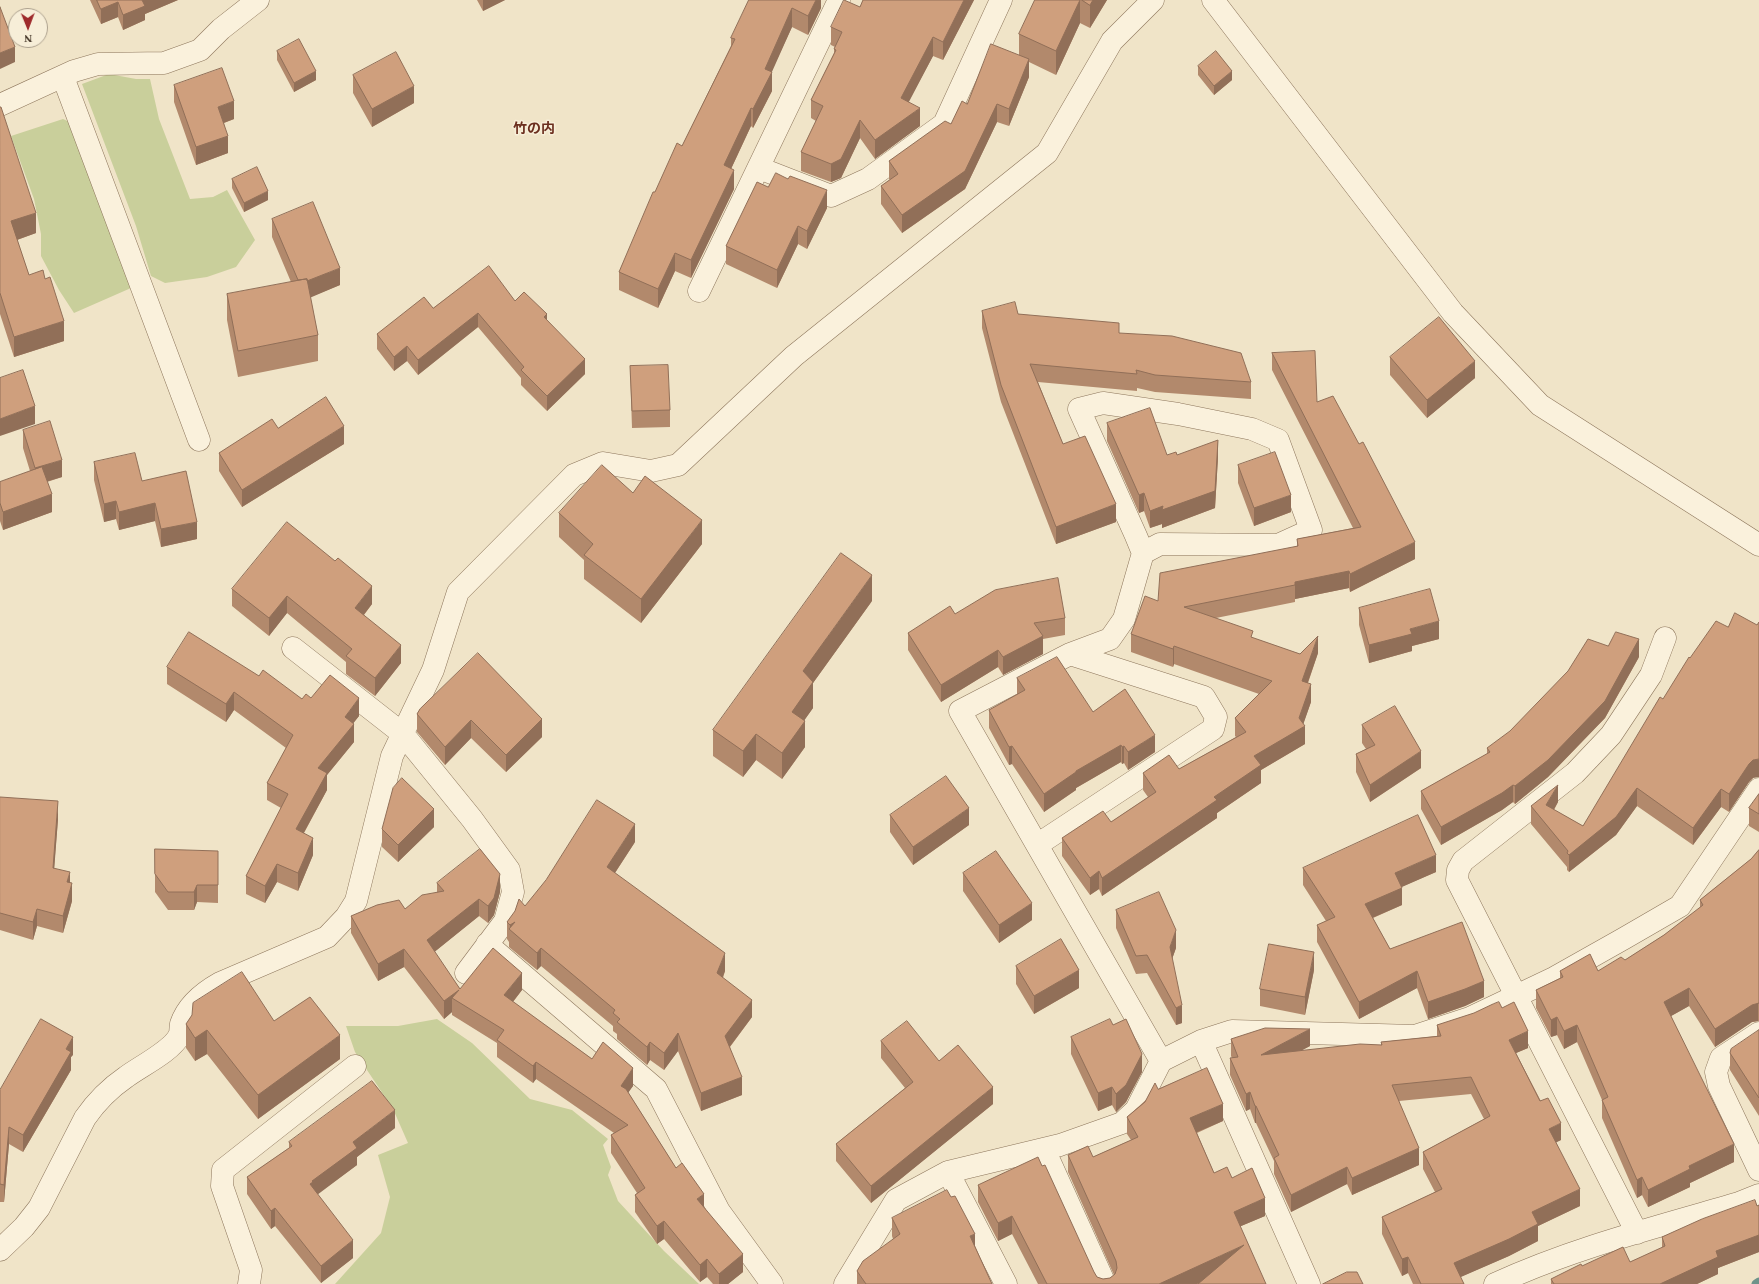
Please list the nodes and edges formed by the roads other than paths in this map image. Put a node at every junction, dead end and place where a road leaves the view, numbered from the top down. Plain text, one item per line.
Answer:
1 (258, 0) edge
2 (840, 0) edge
3 (1001, 0) edge
4 (1152, 0) edge
5 (1213, 0) edge
6 (63, 77) junction
7 (0, 105) edge
8 (758, 168) junction
9 (699, 291) dead end
10 (199, 440) dead end
11 (1759, 545) edge
12 (1143, 553) junction
13 (1665, 638) dead end
14 (293, 648) dead end
15 (1070, 654) junction
16 (404, 734) junction
17 (1759, 789) edge
18 (1037, 845) junction
19 (487, 944) junction
20 (466, 973) dead end
21 (1515, 996) junction
22 (1759, 1033) edge
23 (1201, 1041) junction
24 (1161, 1061) junction
25 (355, 1066) dead end
26 (1044, 1149) junction
27 (1759, 1170) edge
28 (948, 1172) junction
29 (1759, 1195) edge
30 (1637, 1233) junction
31 (0, 1250) edge
32 (249, 1284) edge
33 (772, 1284) edge
34 (845, 1284) edge
35 (1006, 1284) edge
36 (1105, 1284) edge
37 (1309, 1284) edge
38 (1495, 1284) edge

1 - 6 street
2 - 8 street
3 - 8 street
4 - 16 street
5 - 11 street
6 - 7 street
6 - 10 street
8 - 9 street
12 - 12 street
12 - 15 street
13 - 21 street
14 - 16 street
15 - 18 street
15 - 18 street
16 - 19 street
16 - 31 street
17 - 21 street
18 - 24 street
19 - 20 street
19 - 33 street
21 - 23 street
21 - 30 street
22 - 27 street
23 - 24 street
23 - 37 street
24 - 26 street
25 - 32 street
26 - 28 street
26 - 36 street
28 - 34 street
28 - 35 street
29 - 30 street
30 - 38 street

